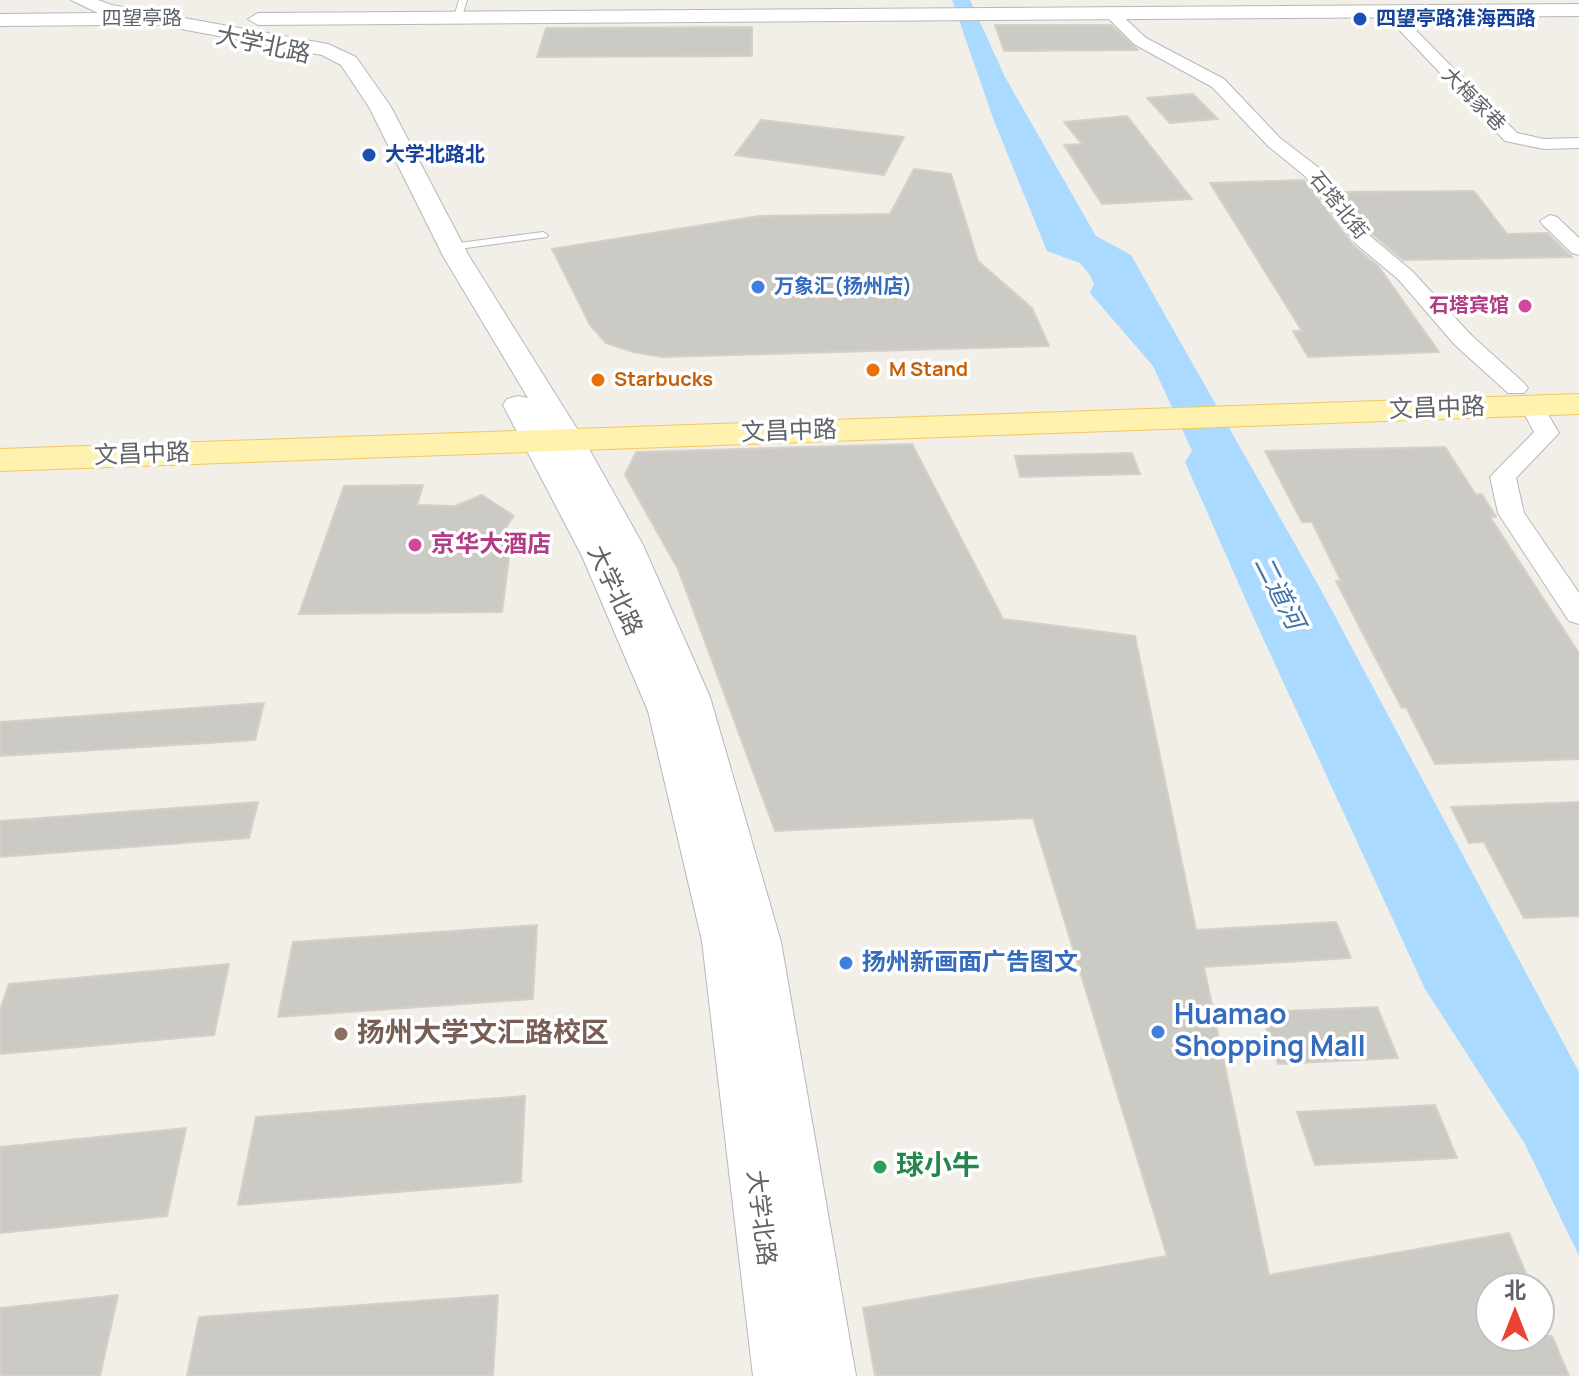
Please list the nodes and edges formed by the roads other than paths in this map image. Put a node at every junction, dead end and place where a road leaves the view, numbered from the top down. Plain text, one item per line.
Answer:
1 (23, 0) edge
2 (56, 0) edge
3 (81, 0) edge
4 (907, 7) edge
5 (461, 9) edge
6 (1579, 10) edge
7 (1389, 11) junction
8 (1110, 12) junction
9 (0, 14) edge
10 (401, 18) junction
11 (130, 19) junction
12 (0, 20) edge
13 (170, 20) junction
14 (349, 61) junction
15 (1579, 143) edge
16 (1550, 221) dead end
17 (543, 235) dead end
18 (451, 247) junction
19 (1579, 249) edge
20 (1579, 386) edge
21 (1524, 397) junction
22 (1579, 404) edge
23 (533, 414) junction
24 (0, 440) edge
25 (0, 460) edge
26 (1579, 614) edge
27 (781, 1376) edge
28 (828, 1376) edge

1 - 9 street
2 - 11 street
3 - 13 street
4 - 5 street, 四望亭路
4 - 8 street, 四望亭路
5 - 10 street, 四望亭路
6 - 7 street, 四望亭路
7 - 8 street, 四望亭路
7 - 15 street, 大梅家巷
8 - 21 street, 石塔北街
10 - 13 street, 四望亭路
10 - 14 street
11 - 12 street, 四望亭路
11 - 13 street, 四望亭路
11 - 23 street, 大学北路
13 - 14 street, 大学北路
14 - 18 street, 大学北路
16 - 19 street
17 - 18 lane
18 - 23 street, 大学北路
20 - 21 main road, 文昌中路
21 - 22 main road, 文昌中路
21 - 23 main road, 文昌中路
21 - 26 street
23 - 24 main road, 文昌中路
23 - 25 main road, 文昌中路
23 - 27 street, 大学北路
23 - 28 street, 大学北路

